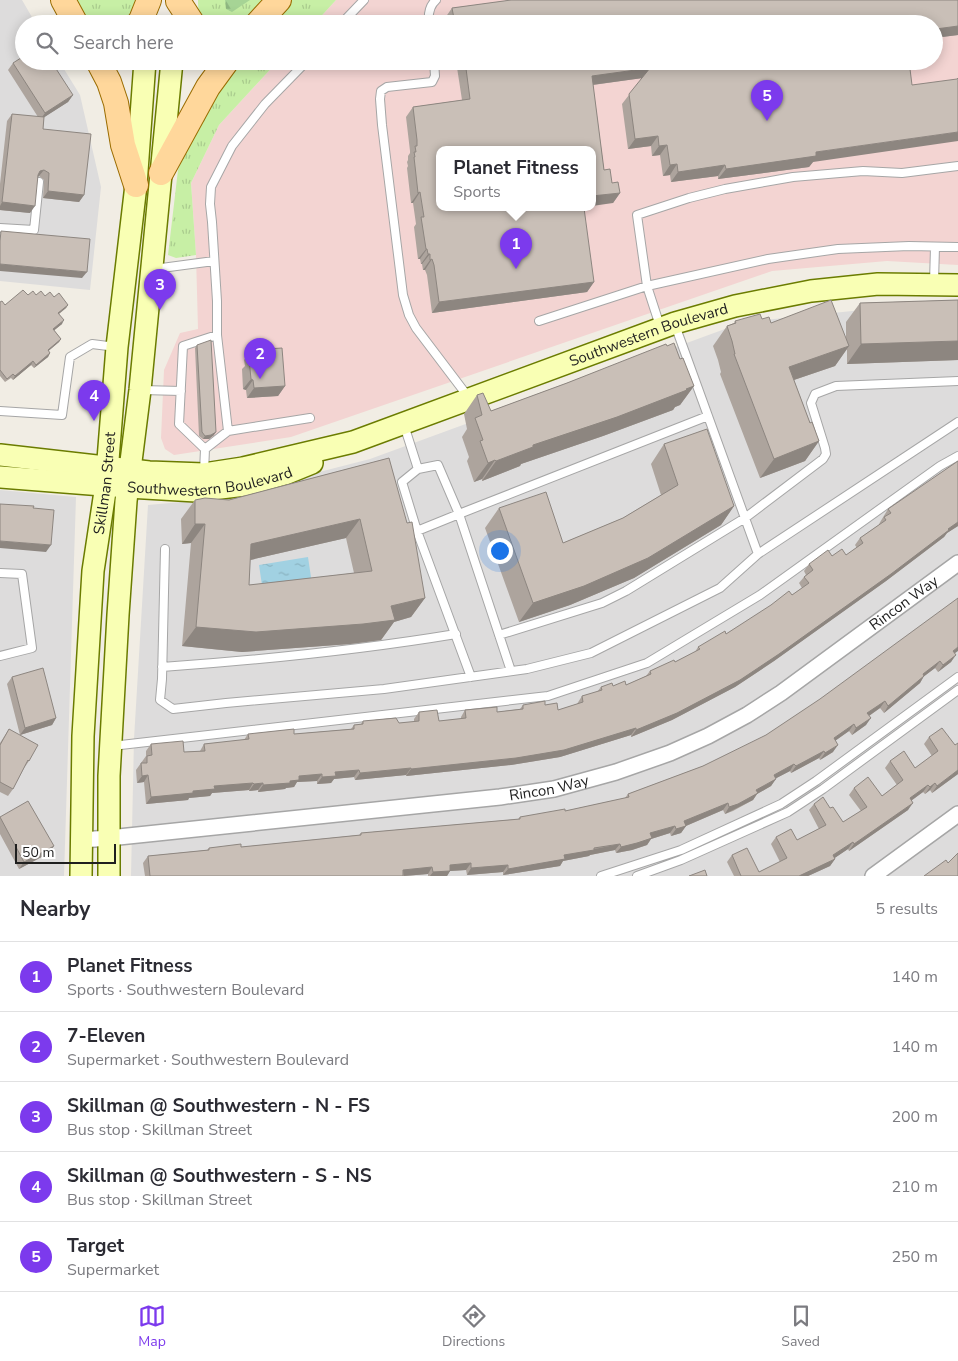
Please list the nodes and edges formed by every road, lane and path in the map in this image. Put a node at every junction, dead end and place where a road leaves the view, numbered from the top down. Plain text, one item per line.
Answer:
1 (149, 0) edge
2 (178, 0) edge
3 (279, 0) edge
4 (364, 0) edge
5 (436, 0) edge
6 (143, 15) edge
7 (148, 15) edge
8 (177, 15) edge
9 (187, 15) edge
10 (265, 15) edge
11 (350, 15) edge
12 (428, 15) edge
13 (103, 70) edge
14 (144, 70) edge
15 (171, 70) edge
16 (220, 70) edge
17 (298, 70) edge
18 (435, 70) edge
19 (958, 166) edge
20 (161, 174) junction
21 (39, 182) edge
22 (136, 185) junction
23 (0, 228) edge
24 (958, 246) edge
25 (935, 247) junction
26 (214, 261) junction
27 (152, 269) junction
28 (126, 270) junction
29 (934, 283) junction
30 (958, 285) edge
31 (647, 286) junction
32 (539, 321) dead end
33 (668, 326) junction
34 (216, 336) junction
35 (118, 347) junction
36 (958, 381) edge
37 (140, 390) junction
38 (181, 391) junction
39 (470, 398) junction
40 (0, 411) edge
41 (708, 416) junction
42 (310, 418) dead end
43 (958, 422) edge
44 (403, 423) junction
45 (228, 431) junction
46 (352, 442) junction
47 (205, 449) junction
48 (0, 455) edge
49 (958, 456) edge
50 (418, 469) junction
51 (204, 474) junction
52 (106, 476) junction
53 (0, 477) edge
54 (129, 478) junction
55 (459, 514) junction
56 (745, 518) junction
57 (418, 531) junction
58 (166, 549) dead end
59 (758, 554) junction
60 (958, 563) edge
61 (0, 573) edge
62 (456, 634) junction
63 (499, 635) junction
64 (0, 656) edge
65 (162, 666) junction
66 (511, 671) junction
67 (471, 677) junction
68 (958, 677) edge
69 (958, 690) edge
70 (110, 747) junction
71 (958, 814) edge
72 (109, 838) junction
73 (81, 840) junction
74 (81, 876) edge
75 (109, 876) edge
76 (601, 876) edge
77 (637, 876) edge
78 (873, 876) edge

1 - 6 main road
1 - 7 main road
2 - 8 main road
2 - 9 main road
3 - 10 main road
4 - 11 lane
5 - 12 lane
13 - 22 main road
14 - 22 main road, Skillman Street
15 - 20 main road, Skillman Street
16 - 20 main road
17 - 26 lane
18 - 39 lane
19 - 31 lane
20 - 27 main road, Skillman Street
21 - 23 lane
22 - 28 main road, Skillman Street
24 - 25 lane
25 - 29 lane
25 - 31 lane
26 - 27 lane
26 - 34 lane
27 - 28 main road
27 - 37 main road, Skillman Street
28 - 35 main road, Skillman Street
29 - 30 main road, Southwestern Boulevard
29 - 33 main road, Southwestern Boulevard
31 - 32 lane
31 - 33 lane
33 - 39 main road, Southwestern Boulevard
33 - 41 lane
34 - 38 lane
34 - 45 lane
35 - 40 lane
35 - 52 main road, Skillman Street
36 - 56 lane
37 - 38 lane
37 - 54 main road, Skillman Street
38 - 47 lane
39 - 44 main road, Southwestern Boulevard
41 - 55 lane
41 - 56 lane
42 - 45 lane
43 - 59 lane
44 - 46 main road, Southwestern Boulevard
44 - 50 lane
45 - 47 lane
46 - 51 main road, Southwestern Boulevard
46 - 54 main road, Southwestern Boulevard
47 - 51 lane
48 - 52 main road, Southwestern Boulevard
49 - 70 lane
50 - 55 lane
50 - 57 lane
51 - 54 main road, Southwestern Boulevard
52 - 53 main road, Southwestern Boulevard
52 - 54 main road, Southwestern Boulevard
52 - 73 main road, Skillman Street
54 - 70 main road, Skillman Street
55 - 57 lane
55 - 63 lane
56 - 59 lane
56 - 63 lane
57 - 62 lane
58 - 65 lane
59 - 66 lane
60 - 72 street, Rincon Way
61 - 64 lane
62 - 65 lane
62 - 67 lane
63 - 66 lane
65 - 67 lane
66 - 67 lane
68 - 76 lane
69 - 77 lane
70 - 72 main road, Skillman Street
71 - 78 street
72 - 73 street, Rincon Way
72 - 75 main road, Skillman Street
73 - 74 main road, Skillman Street

